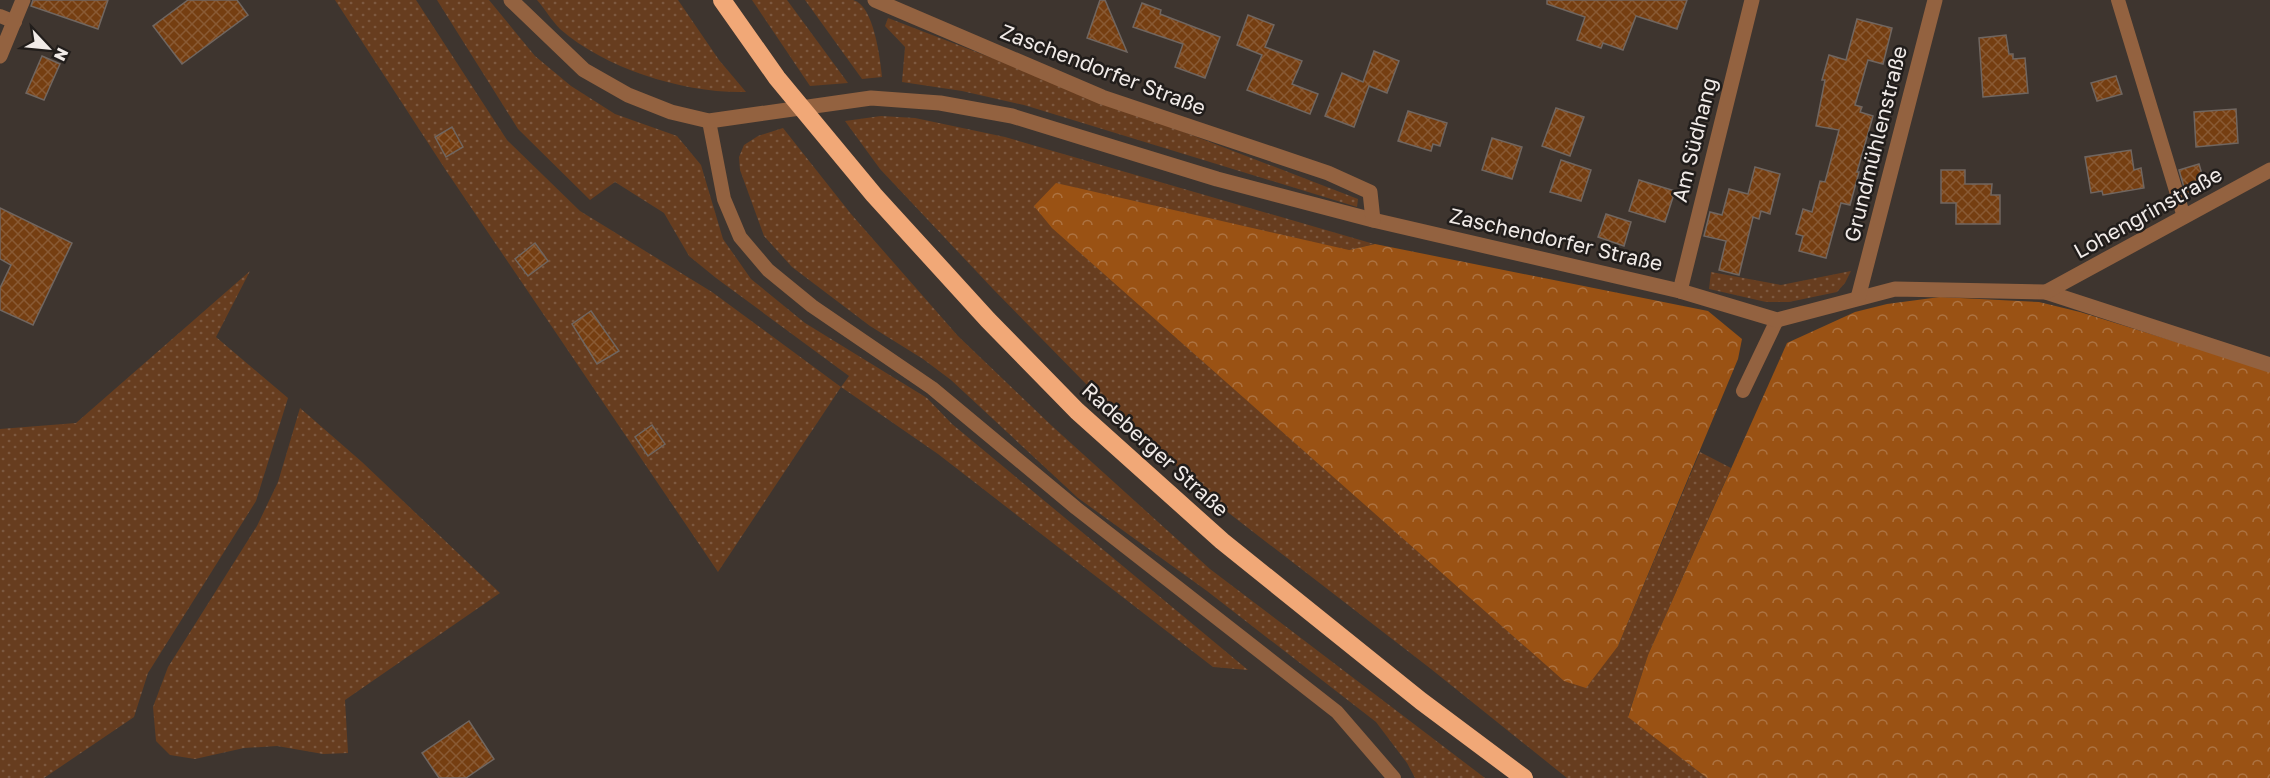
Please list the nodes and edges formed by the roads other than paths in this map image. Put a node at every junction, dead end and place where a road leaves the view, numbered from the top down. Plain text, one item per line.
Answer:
1 (23, 0) edge
2 (511, 0) edge
3 (722, 0) edge
4 (875, 0) edge
5 (1752, 0) edge
6 (1935, 0) edge
7 (2118, 0) edge
8 (0, 16) edge
9 (15, 22) junction
10 (0, 56) edge
11 (709, 121) junction
12 (2270, 170) edge
13 (2184, 217) junction
14 (1373, 220) junction
15 (1680, 291) junction
16 (2046, 292) junction
17 (1858, 298) junction
18 (1777, 320) junction
19 (2270, 365) edge
20 (1743, 391) dead end
21 (1394, 778) edge
22 (1524, 778) edge

1 - 9 street
2 - 11 street
3 - 22 highway, Radeberger Straße
4 - 14 street, Zaschendorfer Straße
5 - 15 street, Am Südhang
6 - 17 street, Grundmühlenstraße
7 - 13 lane
8 - 9 lane
9 - 10 street
11 - 14 street
11 - 21 lane
12 - 13 street, Lohengrinstraße
13 - 16 street, Lohengrinstraße
14 - 15 street, Zaschendorfer Straße
15 - 18 street, Zaschendorfer Straße
16 - 17 street
16 - 19 street
17 - 18 street
18 - 20 lane

